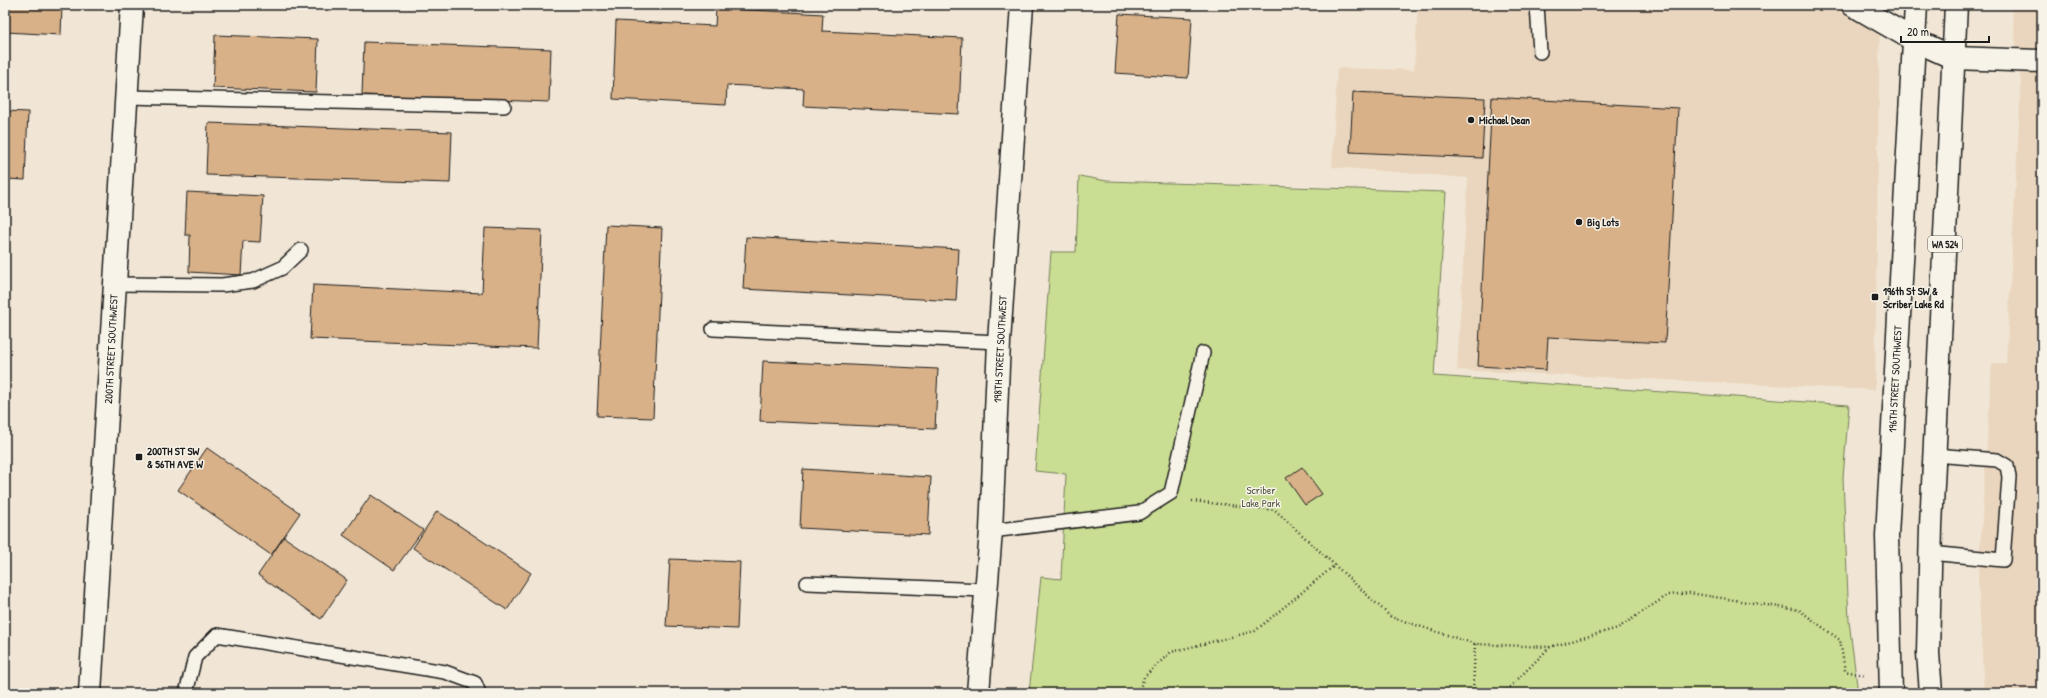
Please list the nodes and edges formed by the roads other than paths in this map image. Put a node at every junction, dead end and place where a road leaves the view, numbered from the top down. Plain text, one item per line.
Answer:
1 (132, 5) edge
2 (1022, 5) edge
3 (1537, 5) edge
4 (1853, 5) edge
5 (1916, 5) edge
6 (1956, 5) edge
7 (1914, 40) junction
8 (1540, 52) dead end
9 (1954, 58) junction
10 (2042, 61) edge
11 (127, 97) junction
12 (504, 106) dead end
13 (301, 250) dead end
14 (115, 284) junction
15 (713, 329) dead end
16 (1000, 342) junction
17 (1203, 353) dead end
18 (1935, 456) junction
19 (991, 531) junction
20 (1930, 553) junction
21 (806, 583) dead end
22 (985, 590) junction
23 (1890, 686) edge
24 (90, 693) edge
25 (186, 693) edge
26 (479, 693) edge
27 (978, 693) edge
28 (1931, 693) edge

1 - 11 street, 200TH STREET SOUTHWEST
2 - 16 street, 198TH STREET SOUTHWEST
3 - 8 lane
4 - 7 street
5 - 7 street, 196TH STREET SOUTHWEST
6 - 9 street, WA 524
7 - 9 street
7 - 23 street, 196TH STREET SOUTHWEST
9 - 10 street
9 - 18 street, WA 524
11 - 12 lane
11 - 14 street, 200TH STREET SOUTHWEST
13 - 14 lane
14 - 24 street, 200TH STREET SOUTHWEST
15 - 16 lane
16 - 19 street, 198TH STREET SOUTHWEST
17 - 19 lane
18 - 20 street, WA 524
18 - 20 lane
19 - 22 street, 198TH STREET SOUTHWEST
20 - 28 street, WA 524
21 - 22 lane
22 - 27 street, 198TH STREET SOUTHWEST
25 - 26 lane

